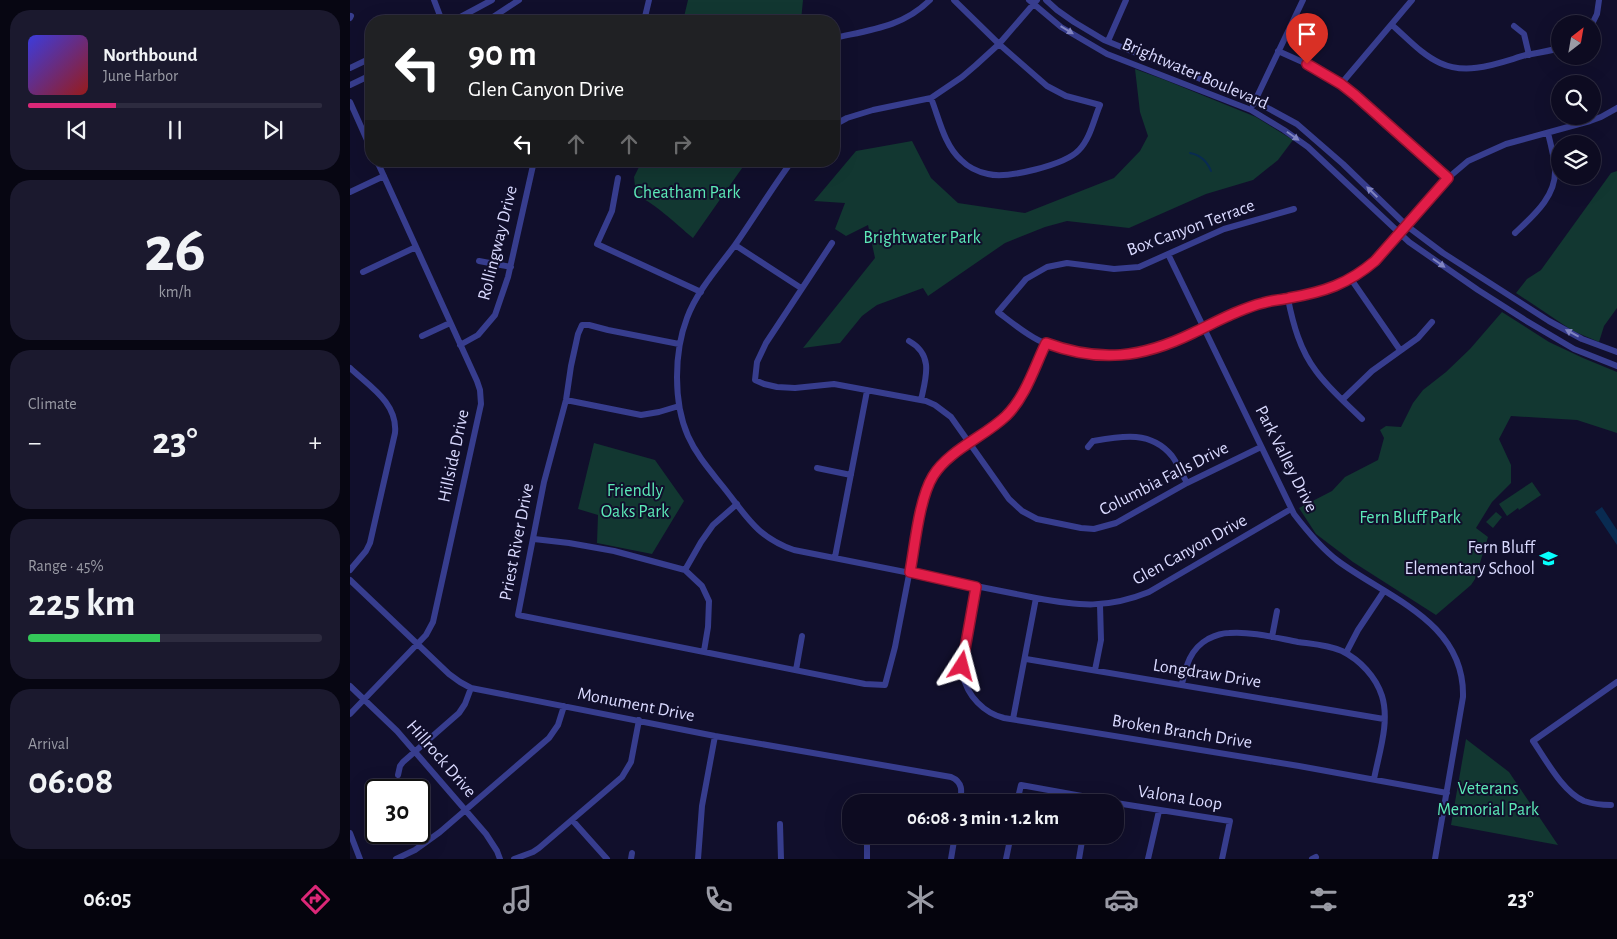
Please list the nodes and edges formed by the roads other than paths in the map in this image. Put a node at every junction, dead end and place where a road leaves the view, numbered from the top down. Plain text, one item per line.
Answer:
1 (434, 0) edge
2 (492, 0) edge
3 (519, 0) edge
4 (650, 0) edge
5 (930, 0) edge
6 (954, 0) edge
7 (1046, 0) edge
8 (1126, 0) edge
9 (1304, 0) edge
10 (1412, 0) edge
11 (1599, 0) edge
12 (1033, 1) edge
13 (440, 15) edge
14 (464, 15) edge
15 (496, 15) edge
16 (646, 15) edge
17 (1596, 15) edge
18 (1392, 25) junction
19 (1514, 26) dead end
20 (840, 37) edge
21 (1108, 41) junction
22 (998, 44) junction
23 (1551, 50) edge
24 (1278, 51) junction
25 (1529, 55) junction
26 (365, 61) edge
27 (350, 68) edge
28 (365, 78) edge
29 (1341, 84) junction
30 (350, 85) edge
31 (931, 98) junction
32 (1255, 101) junction
33 (350, 102) edge
34 (1617, 108) edge
35 (1252, 110) junction
36 (840, 122) edge
37 (1548, 133) junction
38 (365, 136) edge
39 (380, 167) edge
40 (533, 167) edge
41 (788, 167) edge
42 (384, 176) junction
43 (618, 178) dead end
44 (1448, 178) junction
45 (350, 192) edge
46 (1294, 209) dead end
47 (1407, 226) junction
48 (1514, 233) dead end
49 (1400, 234) junction
50 (832, 243) dead end
51 (735, 245) junction
52 (416, 247) junction
53 (1168, 254) junction
54 (479, 261) dead end
55 (511, 268) junction
56 (363, 272) dead end
57 (1351, 279) junction
58 (801, 288) junction
59 (701, 292) junction
60 (1288, 299) junction
61 (1432, 322) dead end
62 (450, 323) junction
63 (1205, 328) junction
64 (422, 336) dead end
65 (909, 341) dead end
66 (1046, 343) junction
67 (679, 344) junction
68 (460, 345) junction
69 (1400, 350) junction
70 (1617, 352) edge
71 (1617, 366) edge
72 (350, 368) edge
73 (867, 391) junction
74 (1343, 399) junction
75 (566, 400) junction
76 (920, 400) junction
77 (679, 406) junction
78 (1362, 419) dead end
79 (970, 443) junction
80 (1088, 447) dead end
81 (1261, 447) junction
82 (817, 468) dead end
83 (850, 475) junction
84 (1187, 483) junction
85 (737, 504) junction
86 (1291, 510) junction
87 (534, 539) junction
88 (835, 558) junction
89 (350, 570) edge
90 (685, 570) junction
91 (910, 572) junction
92 (350, 580) edge
93 (976, 587) junction
94 (1384, 591) junction
95 (1036, 598) junction
96 (1100, 605) junction
97 (1277, 612) dead end
98 (802, 636) dead end
99 (1272, 637) junction
100 (417, 644) junction
101 (704, 651) junction
102 (1346, 653) junction
103 (1026, 659) junction
104 (796, 670) junction
105 (1096, 670) junction
106 (1182, 684) junction
107 (1616, 685) edge
108 (350, 686) edge
109 (471, 688) junction
110 (364, 699) junction
111 (564, 706) junction
112 (350, 714) edge
113 (1013, 719) junction
114 (1384, 719) junction
115 (639, 720) junction
116 (715, 736) junction
117 (415, 752) junction
118 (398, 775) dead end
119 (1374, 779) junction
120 (1447, 793) junction
121 (961, 794) edge
122 (1019, 794) edge
123 (1062, 794) edge
124 (1124, 804) edge
125 (1611, 805) dead end
126 (465, 810) junction
127 (1159, 811) junction
128 (573, 820) junction
129 (780, 824) dead end
130 (350, 832) edge
131 (867, 844) edge
132 (953, 844) edge
133 (1008, 844) edge
134 (1082, 844) edge
135 (360, 859) edge
136 (396, 859) edge
137 (500, 859) edge
138 (514, 859) edge
139 (607, 859) edge
140 (698, 859) edge
141 (781, 859) edge
142 (867, 859) edge
143 (950, 859) edge
144 (1006, 859) edge
145 (1079, 859) edge
146 (1148, 859) edge
147 (1222, 859) edge
148 (1435, 859) edge

1 - 13 street
2 - 14 street
3 - 15 street
4 - 16 street
5 - 20 street
6 - 22 street
7 - 21 street, Brightwater Boulevard
8 - 21 street
9 - 24 street
10 - 18 street
11 - 17 street
12 - 22 street
12 -> 35 street, Brightwater Boulevard
18 - 25 street
18 - 29 street
19 - 25 street
21 - 32 street, Brightwater Boulevard
22 - 31 street
22 - 31 street
23 - 25 street
24 - 29 street
24 - 32 street
26 - 27 street
28 - 30 street
29 - 44 street
31 - 36 street
32 - 35 street
47 -> 32 street, Brightwater Boulevard
33 - 38 street
34 - 37 street
35 -> 49 street, Brightwater Boulevard
37 - 44 street
37 - 48 street
39 - 42 street, Hillside Drive
40 - 55 street, Rollingway Drive
41 - 51 street, Glen Canyon Drive
42 - 45 street
42 - 52 street, Hillside Drive
43 - 59 street
44 - 47 street
46 - 53 street, Box Canyon Terrace
47 - 49 street
70 -> 47 street, Brightwater Boulevard
49 - 57 street
49 -> 71 street, Brightwater Boulevard
50 - 58 street, Columbia Falls Drive
51 - 58 street
51 - 59 street, Glen Canyon Drive
52 - 56 street
52 - 62 street, Hillside Drive
53 - 63 street, Park Valley Drive
53 - 66 street, Box Canyon Terrace
54 - 55 street
55 - 68 street, Rollingway Drive
57 - 60 street
57 - 69 street
58 - 73 street, Columbia Falls Drive
59 - 67 street, Glen Canyon Drive
60 - 63 street
60 - 74 street
61 - 69 street
62 - 64 street
62 - 68 street, Hillside Drive
63 - 66 street
63 - 81 street, Park Valley Drive
65 - 76 street
66 - 79 street
67 - 75 street, Priest River Drive
67 - 77 street, Glen Canyon Drive
68 - 100 street, Hillside Drive
69 - 74 street
72 - 89 street
73 - 76 street, Columbia Falls Drive
73 - 83 street
74 - 78 street
75 - 77 street
75 - 87 street, Priest River Drive
76 - 79 street, Columbia Falls Drive
77 - 85 street, Glen Canyon Drive
79 - 84 street, Columbia Falls Drive
79 - 91 street
80 - 84 street
81 - 84 street, Columbia Falls Drive
81 - 86 street, Park Valley Drive
82 - 83 street
83 - 88 street
85 - 88 street, Glen Canyon Drive
85 - 90 street
86 - 94 street, Park Valley Drive
86 - 96 street, Glen Canyon Drive
87 - 90 street
87 - 101 street, Priest River Drive
88 - 91 street, Glen Canyon Drive
90 - 101 street
91 - 93 street, Glen Canyon Drive
91 - 104 street, Priest River Drive
92 - 100 street, Monument Drive
93 - 95 street, Glen Canyon Drive
93 - 113 street, Broken Branch Drive
94 - 102 street
94 - 120 street, Park Valley Drive
95 - 96 street, Glen Canyon Drive
95 - 103 street
96 - 105 street
97 - 99 street
98 - 104 street
99 - 102 street
99 - 106 street
100 - 109 street, Monument Drive
100 - 110 street, Hillside Drive
101 - 104 street, Priest River Drive
102 - 114 street
103 - 105 street, Longdraw Drive
103 - 113 street
105 - 106 street, Longdraw Drive
106 - 114 street, Longdraw Drive
107 - 125 street
108 - 110 street, Hillrock Drive
109 - 111 street, Monument Drive
109 - 117 street
110 - 112 street, Hillside Drive
110 - 117 street, Hillrock Drive
111 - 115 street, Monument Drive
111 - 126 street
113 - 119 street, Broken Branch Drive
114 - 119 street
115 - 116 street, Monument Drive
115 - 128 street
116 - 121 street, Monument Drive
116 - 140 street
117 - 118 street
117 - 126 street, Hillrock Drive
119 - 120 street, Broken Branch Drive
120 - 148 street, Park Valley Drive
122 - 123 street, Valona Loop
124 - 127 street, Valona Loop
126 - 136 street
126 - 137 street, Hillrock Drive
127 - 146 street
127 - 147 street, Valona Loop
128 - 138 street
128 - 139 street
129 - 141 street
130 - 135 street
131 - 142 street
132 - 143 street
133 - 144 street
134 - 145 street

